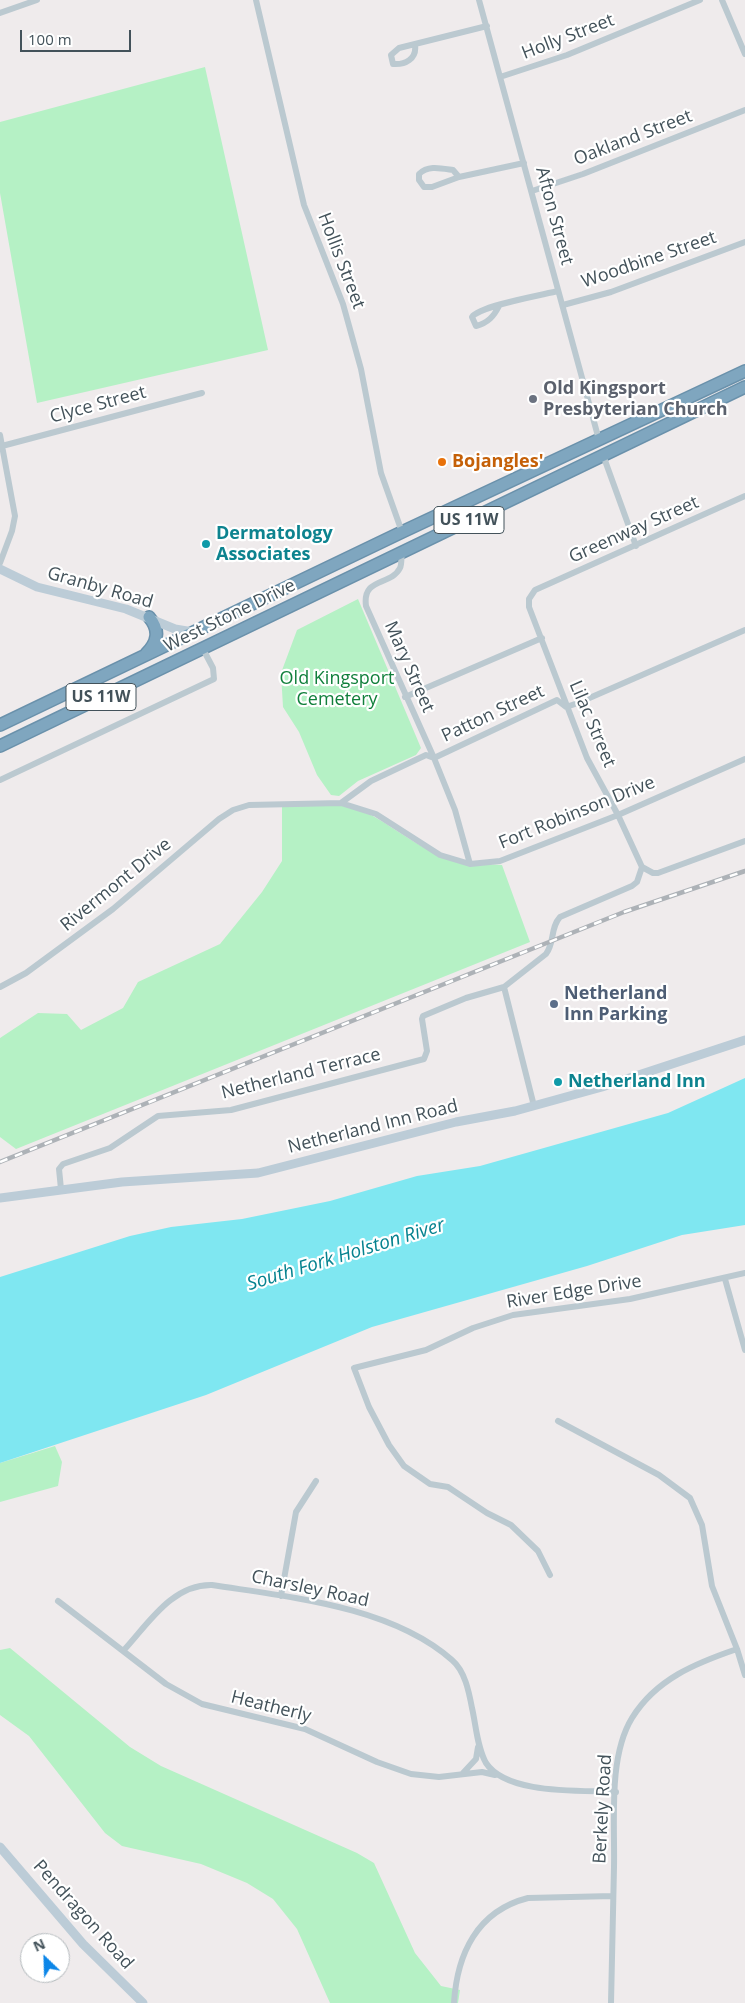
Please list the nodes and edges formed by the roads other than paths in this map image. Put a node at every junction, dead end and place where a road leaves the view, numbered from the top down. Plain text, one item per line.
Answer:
1 (37, 0) edge
2 (256, 0) edge
3 (479, 0) edge
4 (700, 0) edge
5 (722, 0) edge
6 (0, 13) edge
7 (487, 26) junction
8 (415, 45) dead end
9 (745, 54) edge
10 (500, 77) junction
11 (745, 110) edge
12 (524, 163) junction
13 (459, 177) junction
14 (532, 191) junction
15 (745, 242) edge
16 (558, 291) junction
17 (562, 305) junction
18 (499, 306) dead end
19 (745, 371) edge
20 (745, 387) edge
21 (202, 393) dead end
22 (0, 435) edge
23 (599, 440) junction
24 (2, 446) junction
25 (604, 455) junction
26 (515, 479) junction
27 (536, 488) junction
28 (745, 496) edge
29 (402, 532) junction
30 (636, 546) junction
31 (402, 552) junction
32 (0, 563) edge
33 (0, 570) edge
34 (535, 590) joint
35 (149, 617) junction
36 (745, 630) edge
37 (194, 632) junction
38 (542, 638) junction
39 (203, 649) junction
40 (142, 658) junction
41 (405, 697) junction
42 (566, 707) junction
43 (0, 726) edge
44 (0, 746) edge
45 (434, 758) junction
46 (745, 759) edge
47 (0, 780) edge
48 (341, 803) junction
49 (249, 805) joint
50 (618, 815) junction
51 (745, 841) edge
52 (470, 864) junction
53 (642, 867) junction
54 (0, 987) edge
55 (504, 987) junction
56 (745, 1040) edge
57 (534, 1106) junction
58 (61, 1189) junction
59 (0, 1198) edge
60 (745, 1273) edge
61 (725, 1279) junction
62 (745, 1350) edge
63 (558, 1421) dead end
64 (316, 1481) dead end
65 (550, 1575) dead end
66 (281, 1596) junction
67 (58, 1601) dead end
68 (737, 1649) junction
69 (124, 1650) junction
70 (745, 1676) edge
71 (478, 1738) junction
72 (462, 1774) junction
73 (502, 1777) junction
74 (616, 1792) junction
75 (0, 1847) edge
76 (614, 1896) junction
77 (143, 2003) edge
78 (454, 2003) edge
79 (611, 2003) edge

1 - 6 street
2 - 29 street, Hollis Street
3 - 7 street, Afton Street
4 - 10 street, Holly Street
5 - 9 street
7 - 8 street
7 - 10 street, Afton Street
10 - 12 street, Afton Street
11 - 14 street, Oakland Street
12 - 13 street
12 - 14 street, Afton Street
13 - 13 street
14 - 16 street, Afton Street
15 - 17 street, Woodbine Street
16 - 17 street, Afton Street
16 - 18 street
17 - 23 street, Afton Street
19 - 23 highway, West Stone Drive / US 11W
20 - 25 highway, West Stone Drive / US 11W
21 - 24 street, Clyce Street
22 - 24 street
23 - 25 highway
23 - 26 highway, West Stone Drive / US 11W
24 - 32 street
25 - 27 highway, West Stone Drive / US 11W
25 - 30 street
26 - 27 highway
26 - 29 highway, West Stone Drive / US 11W
27 - 31 highway, West Stone Drive / US 11W
28 - 30 street, Greenway Street
29 - 31 highway
29 - 37 highway, West Stone Drive / US 11W
30 - 34 street, Greenway Street
31 - 39 highway, West Stone Drive / US 11W
31 - 41 street, Mary Street
33 - 35 main road, Granby Road
34 - 38 street, Lilac Street
35 - 37 main road, Granby Road
35 - 40 highway
36 - 42 street, Patton Street
37 - 39 highway
37 - 40 highway, West Stone Drive / US 11W
38 - 41 street
38 - 42 street, Lilac Street
39 - 44 highway, West Stone Drive / US 11W
39 - 47 street
40 - 43 highway, West Stone Drive / US 11W
41 - 45 street, Mary Street
42 - 45 street, Patton Street
42 - 50 street, Lilac Street
45 - 48 street, Patton Street
45 - 52 street, Mary Street
46 - 50 street, Fort Robinson Drive
48 - 49 street, Fort Robinson Drive
48 - 52 street, Fort Robinson Drive
49 - 54 street, Rivermont Drive
50 - 52 street, Fort Robinson Drive
50 - 53 street, Lilac Street
51 - 53 street
53 - 55 street
55 - 57 street
55 - 58 street, Netherland Terrace
56 - 57 main road, Netherland Inn Road
57 - 58 main road, Netherland Inn Road
58 - 59 main road, Netherland Inn Road
60 - 61 street, River Edge Drive
61 - 62 street
61 - 65 street, River Edge Drive
63 - 68 street
64 - 66 street
66 - 69 street, Charsley Road
66 - 71 street, Charsley Road
67 - 69 street, Heatherly
68 - 70 street
68 - 74 street, Berkely Road
69 - 72 street, Heatherly
71 - 72 street
71 - 73 street, Heatherly
72 - 73 street, Heatherly
73 - 74 street, Heatherly
74 - 76 street, Berkely Road
75 - 77 main road, Pendragon Road
76 - 78 street
76 - 79 street, Berkely Road

